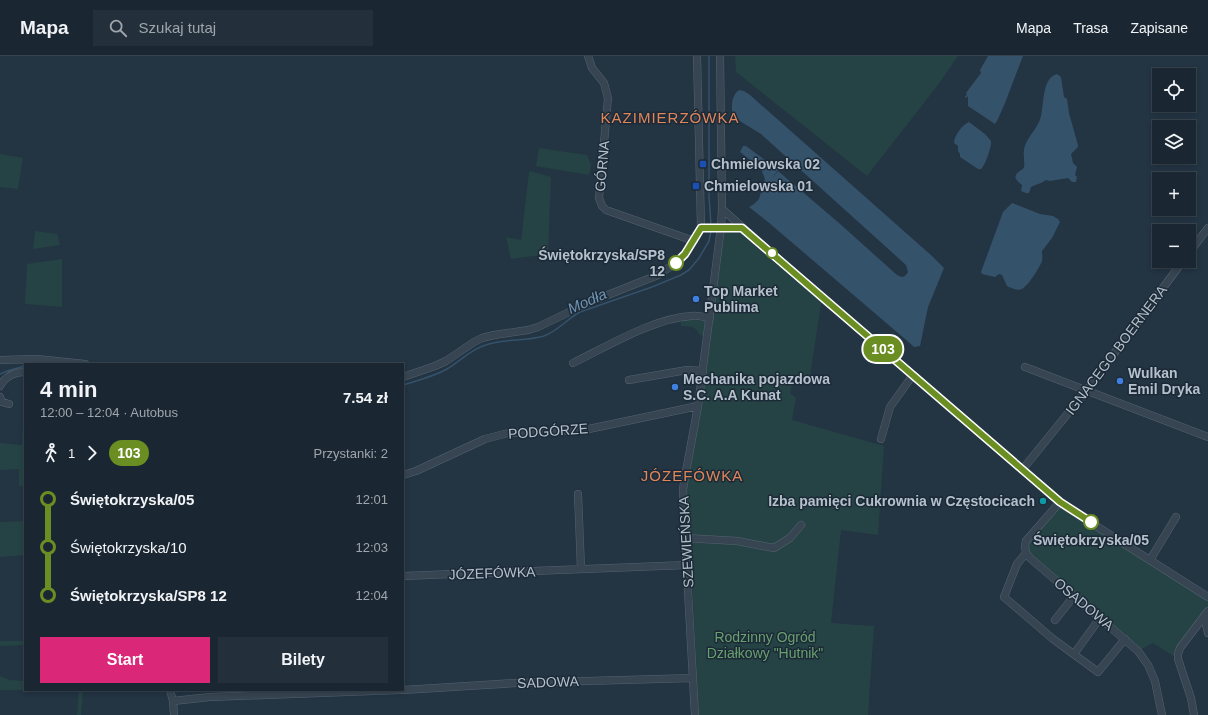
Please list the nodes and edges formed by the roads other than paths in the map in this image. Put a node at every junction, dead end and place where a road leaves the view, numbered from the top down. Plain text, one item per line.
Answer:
1 (588, 56) edge
2 (697, 56) edge
3 (720, 56) edge
4 (722, 209) junction
5 (711, 228) junction
6 (742, 228) junction
7 (1208, 228) edge
8 (694, 240) junction
9 (1196, 244) edge
10 (1178, 268) edge
11 (710, 318) junction
12 (0, 360) edge
13 (75, 363) edge
14 (573, 363) dead end
15 (1025, 368) dead end
16 (703, 371) junction
17 (24, 372) edge
18 (913, 375) junction
19 (404, 377) edge
20 (629, 380) dead end
21 (0, 386) edge
22 (1086, 391) junction
23 (0, 397) edge
24 (9, 404) dead end
25 (698, 406) junction
26 (1208, 436) edge
27 (881, 439) dead end
28 (1024, 471) junction
29 (404, 475) edge
30 (578, 494) dead end
31 (1060, 502) junction
32 (1176, 518) dead end
33 (801, 525) dead end
34 (685, 538) junction
35 (1026, 553) junction
36 (1150, 560) junction
37 (687, 565) junction
38 (581, 569) junction
39 (404, 576) edge
40 (1074, 596) junction
41 (1208, 597) edge
42 (1206, 613) edge
43 (1100, 618) junction
44 (1055, 620) dead end
45 (1208, 633) edge
46 (1125, 639) junction
47 (1074, 654) junction
48 (693, 678) junction
49 (404, 690) edge
50 (170, 691) edge
51 (373, 691) edge
52 (173, 700) junction
53 (174, 715) edge
54 (695, 715) edge
55 (1162, 715) edge
56 (1194, 715) edge

1 - 8 street, GÓRNA
2 - 5 street
3 - 4 street
4 - 5 street
4 - 6 street
5 - 6 street
5 - 8 street
5 - 11 street, SZEWIEŃSKA
6 - 18 street
7 - 9 street
8 - 19 street
10 - 22 street, IGNACEGO BOERNERA
11 - 14 street
11 - 16 street, SZEWIEŃSKA
12 - 13 street
15 - 22 street
16 - 20 street
16 - 25 street, SZEWIEŃSKA
17 - 21 street
18 - 27 street
18 - 28 street
22 - 26 street
22 - 28 street, IGNACEGO BOERNERA
23 - 24 street
25 - 29 street, PODGÓRZE
25 - 34 street, SZEWIEŃSKA
28 - 31 street
30 - 38 street
31 - 35 street
31 - 36 street
32 - 36 street
33 - 34 street
34 - 37 street, SZEWIEŃSKA
35 - 40 street, OSADOWA
35 - 47 street
36 - 41 street
37 - 38 street, JÓZEFÓWKA
37 - 48 street, SZEWIEŃSKA
38 - 39 street, JÓZEFÓWKA
40 - 43 street, OSADOWA
40 - 44 street
42 - 45 street
42 - 56 street
43 - 46 street, OSADOWA
43 - 47 street
46 - 47 street
46 - 55 street, OSADOWA
48 - 49 street, SADOWA
48 - 54 street, SZEWIEŃSKA
50 - 52 street
51 - 52 street
52 - 53 street

